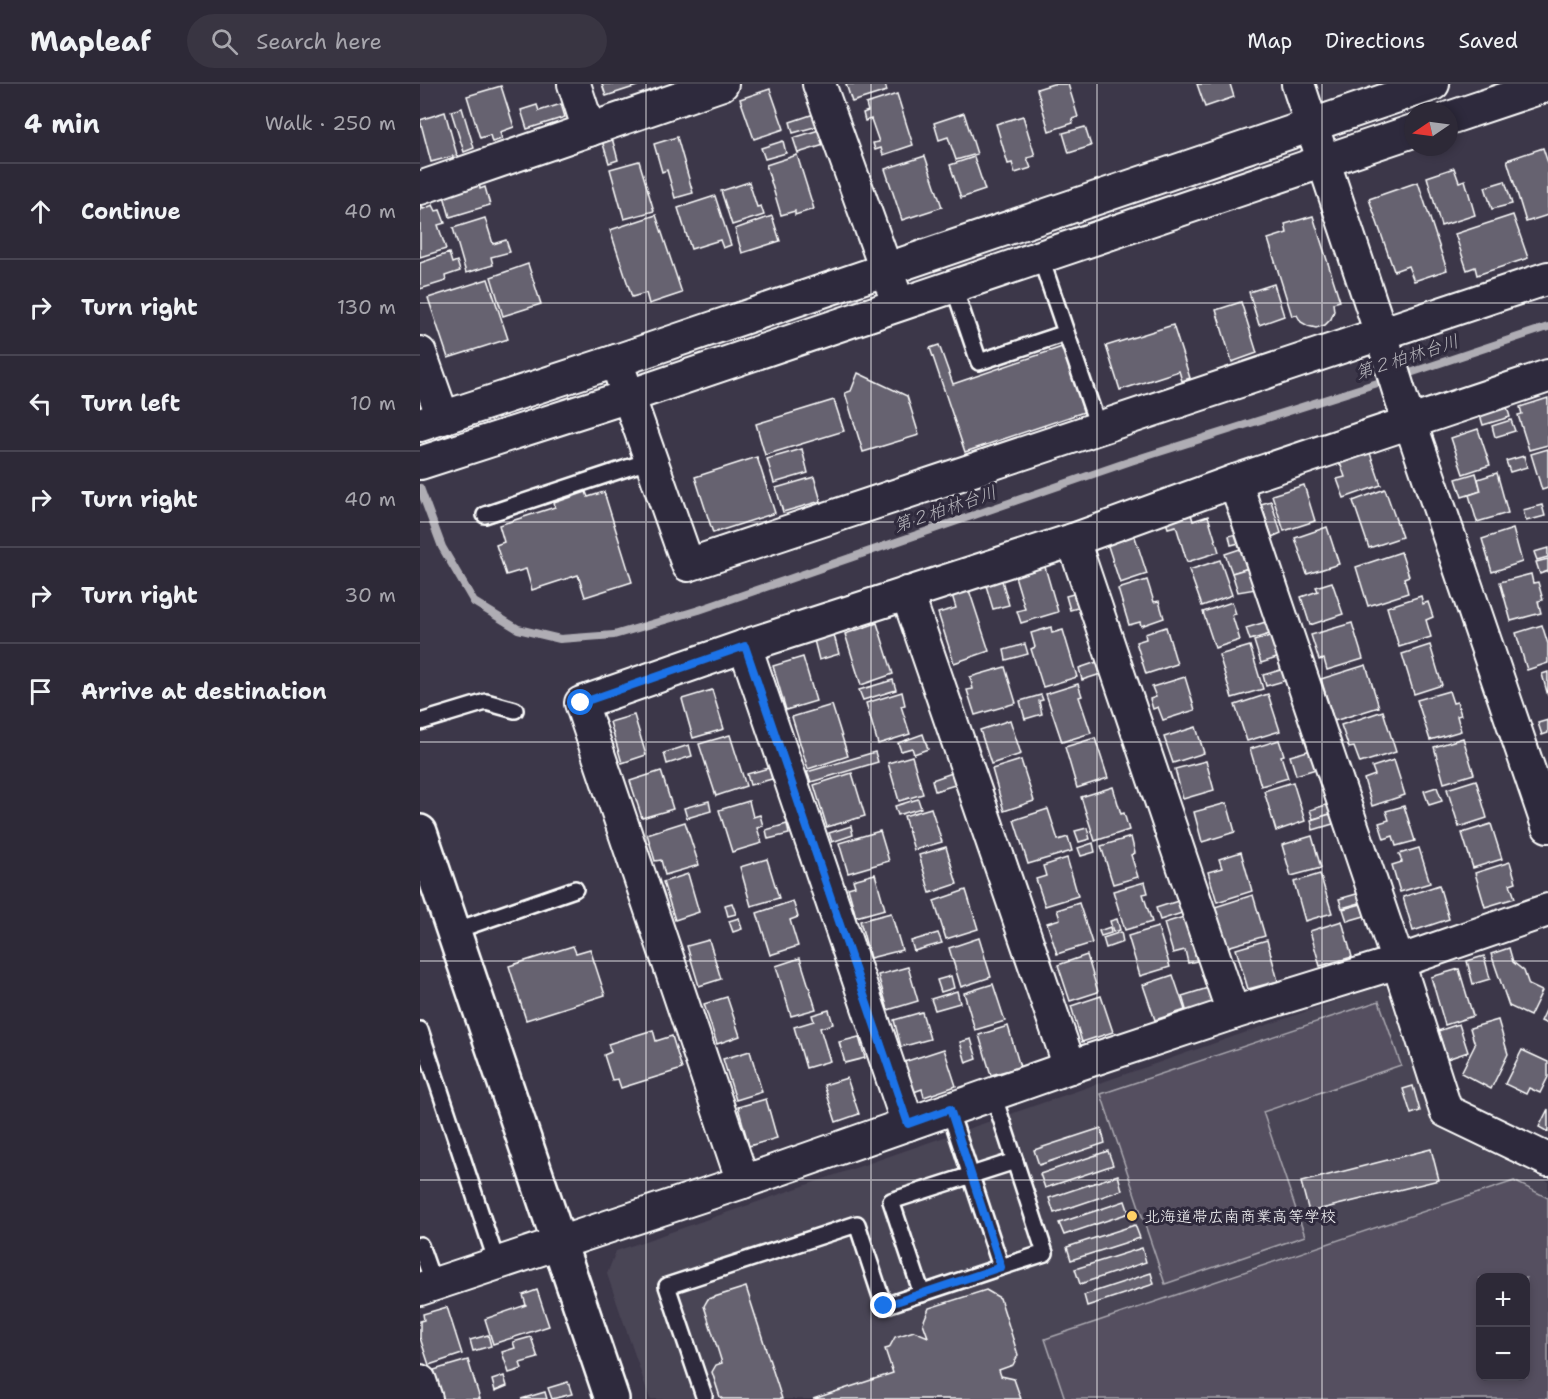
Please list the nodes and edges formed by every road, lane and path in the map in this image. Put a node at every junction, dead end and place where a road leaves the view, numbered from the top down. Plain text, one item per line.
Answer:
1 (574, 84) edge
2 (722, 84) edge
3 (819, 84) edge
4 (1298, 84) edge
5 (1433, 84) edge
6 (1548, 85) edge
7 (1458, 115) edge
8 (1312, 124) junction
9 (590, 130) junction
10 (1404, 133) edge
11 (1323, 160) junction
12 (420, 188) edge
13 (1040, 256) junction
14 (886, 269) junction
15 (1548, 278) edge
16 (953, 285) junction
17 (899, 303) junction
18 (1066, 333) junction
19 (1384, 345) junction
20 (420, 353) edge
21 (616, 361) junction
22 (1548, 376) edge
23 (629, 396) junction
24 (1406, 412) junction
25 (429, 422) edge
26 (1099, 429) junction
27 (651, 460) junction
28 (428, 461) edge
29 (1235, 481) junction
30 (485, 514) dead end
31 (1073, 540) junction
32 (908, 593) junction
33 (745, 646) junction
34 (515, 710) dead end
35 (420, 722) edge
36 (1548, 826) edge
37 (420, 832) edge
38 (575, 889) dead end
39 (1548, 910) edge
40 (454, 931) junction
41 (1398, 962) junction
42 (1233, 1013) junction
43 (420, 1030) edge
44 (1070, 1067) junction
45 (993, 1094) junction
46 (950, 1109) junction
47 (908, 1124) junction
48 (1548, 1160) edge
49 (1015, 1161) junction
50 (971, 1175) junction
51 (743, 1182) junction
52 (560, 1243) junction
53 (420, 1245) edge
54 (497, 1263) junction
55 (1001, 1267) junction
56 (427, 1287) edge
57 (922, 1293) junction
58 (420, 1381) edge
59 (704, 1396) dead end
60 (426, 1399) edge
61 (612, 1399) edge

1 - 9 street
2 - 9 street
3 - 14 street
4 - 8 street
5 - 8 street
6 - 7 street
8 - 11 street
8 - 14 street
9 - 12 street
10 - 11 street
11 - 13 street
11 - 19 street
13 - 16 street
13 - 18 lane
14 - 17 street
14 - 21 street
15 - 19 street
16 - 17 street
16 - 18 lane
17 - 23 street
18 - 26 lane
19 - 24 street
19 - 26 street
20 - 25 street
21 - 23 street
21 - 25 street
22 - 24 street
23 - 27 street
23 - 28 street
24 - 29 street
24 - 36 street
26 - 27 street
27 - 30 lane
29 - 31 street
29 - 41 street
31 - 32 street
31 - 42 street
32 - 33 street
32 - 44 street
33 - 47 street
33 - 51 street
34 - 35 lane
37 - 40 street
38 - 40 lane
39 - 41 street
40 - 52 street
41 - 42 street
41 - 48 street
42 - 44 street
43 - 54 lane
44 - 45 street
45 - 46 street
45 - 49 lane
46 - 47 street
46 - 50 lane
47 - 51 street
49 - 50 lane
49 - 55 lane
50 - 55 lane
50 - 57 lane
51 - 52 street
52 - 54 street
52 - 61 street
53 - 56 lane
54 - 56 street
55 - 57 lane
57 - 59 lane
58 - 60 street

